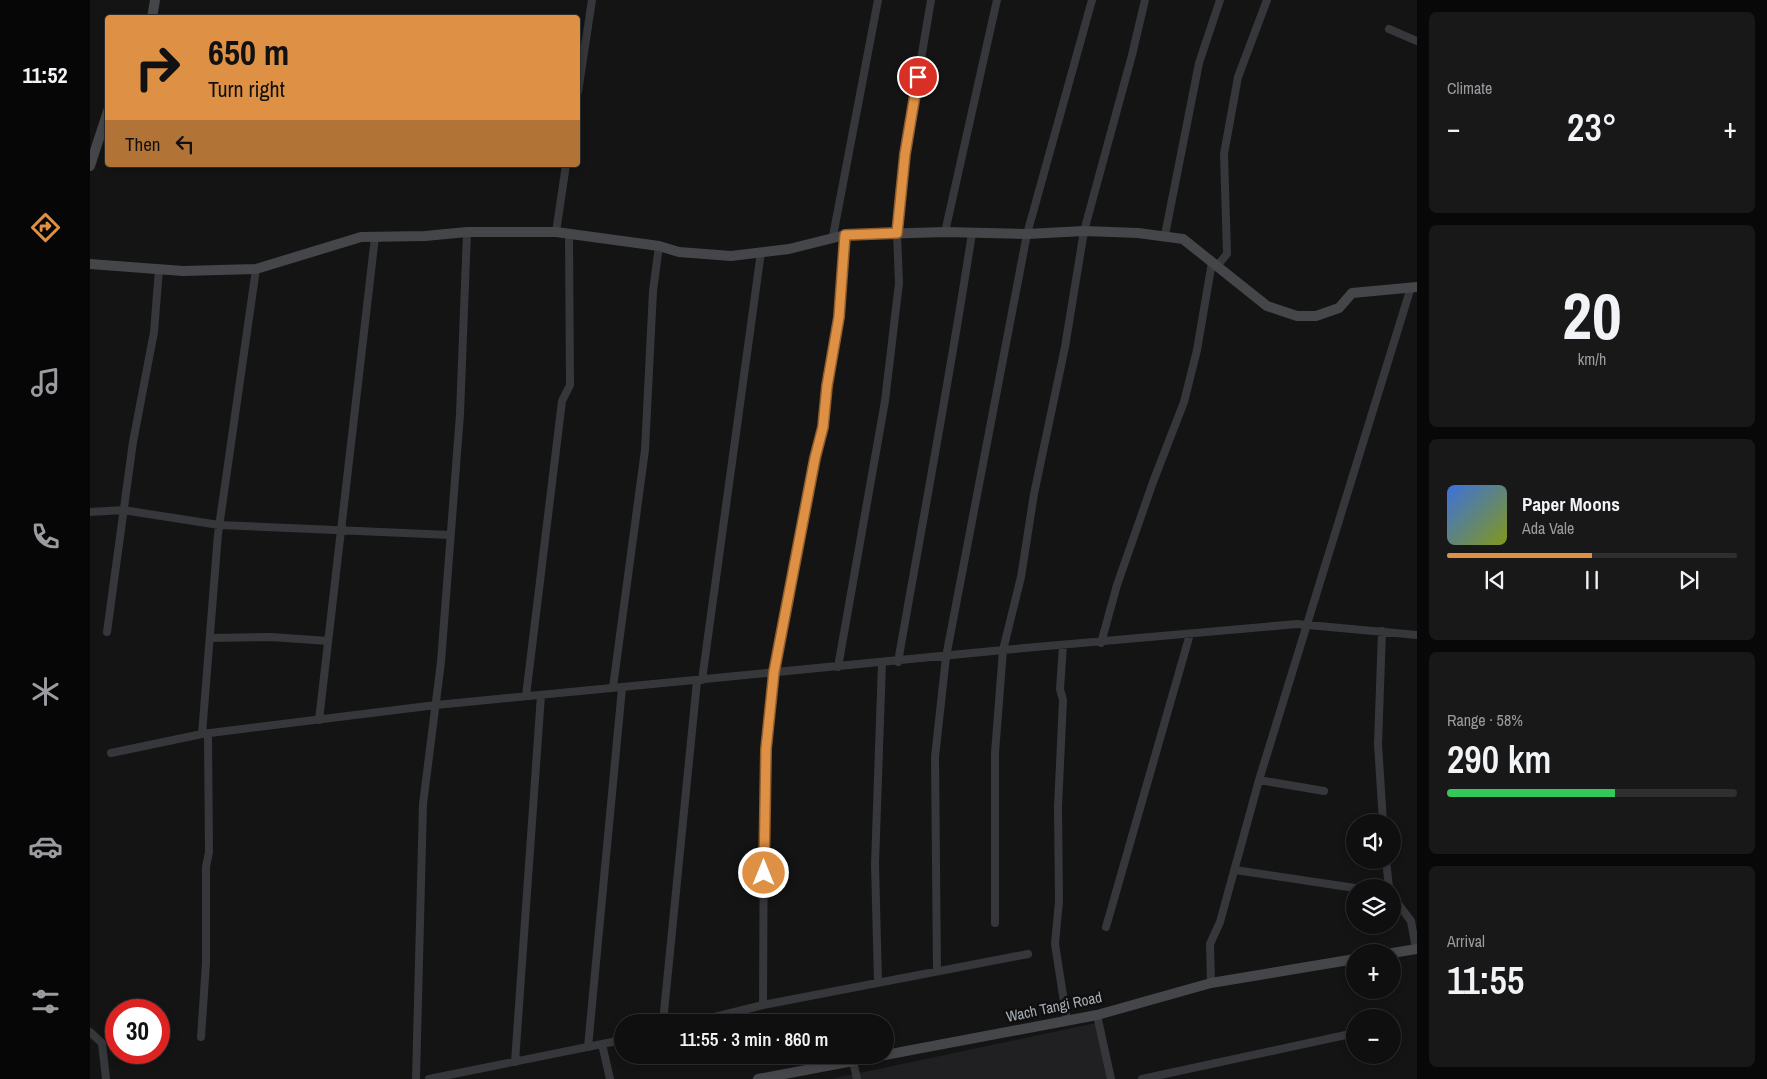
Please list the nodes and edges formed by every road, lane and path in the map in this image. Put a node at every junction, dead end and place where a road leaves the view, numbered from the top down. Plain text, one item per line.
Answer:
1 (155, 0) edge
2 (592, 0) edge
3 (878, 0) edge
4 (932, 0) edge
5 (997, 0) edge
6 (1092, 0) edge
7 (1144, 0) edge
8 (1220, 0) edge
9 (1267, 0) edge
10 (152, 15) edge
11 (1389, 29) dead end
12 (1417, 41) edge
13 (580, 79) edge
14 (105, 120) edge
15 (90, 166) edge
16 (566, 167) edge
17 (1084, 231) junction
18 (467, 232) junction
19 (556, 232) junction
20 (945, 232) junction
21 (897, 233) junction
22 (569, 234) junction
23 (972, 234) junction
24 (1027, 234) junction
25 (845, 235) junction
26 (1165, 235) junction
27 (833, 236) junction
28 (375, 237) junction
29 (659, 246) junction
30 (760, 252) junction
31 (90, 264) edge
32 (1215, 264) junction
33 (159, 269) junction
34 (256, 269) junction
35 (1414, 287) edge
36 (123, 510) junction
37 (90, 512) edge
38 (219, 525) junction
39 (341, 531) junction
40 (450, 535) junction
41 (1307, 625) junction
42 (1382, 631) junction
43 (106, 632) dead end
44 (1190, 634) junction
45 (1417, 635) edge
46 (210, 638) junction
47 (328, 641) junction
48 (1101, 643) junction
49 (1063, 646) junction
50 (1003, 650) junction
51 (946, 657) junction
52 (898, 662) junction
53 (882, 663) junction
54 (838, 667) junction
55 (774, 672) junction
56 (700, 681) junction
57 (613, 687) junction
58 (622, 688) junction
59 (541, 694) junction
60 (526, 696) junction
61 (436, 705) junction
62 (319, 720) junction
63 (205, 734) junction
64 (111, 753) dead end
65 (1259, 780) junction
66 (1324, 791) dead end
67 (1382, 814) edge
68 (1234, 870) junction
69 (1346, 887) edge
70 (1401, 908) edge
71 (995, 923) dead end
72 (1106, 927) dead end
73 (1416, 949) edge
74 (1401, 952) edge
75 (1028, 954) dead end
76 (1346, 960) edge
77 (937, 971) junction
78 (878, 982) junction
79 (1211, 982) junction
80 (763, 1005) junction
81 (664, 1014) edge
82 (726, 1014) edge
83 (1097, 1015) junction
84 (1067, 1021) junction
85 (90, 1032) edge
86 (1346, 1035) edge
87 (201, 1037) dead end
88 (614, 1042) edge
89 (602, 1044) junction
90 (588, 1047) junction
91 (894, 1053) edge
92 (515, 1062) junction
93 (837, 1064) edge
94 (854, 1064) edge
95 (106, 1079) edge
96 (416, 1079) edge
97 (429, 1079) edge
98 (610, 1079) edge
99 (758, 1079) edge
100 (857, 1079) edge
101 (1111, 1079) edge
102 (1142, 1079) edge

1 - 10 street
2 - 13 street
3 - 27 street
4 - 21 street
5 - 20 street
6 - 24 street
7 - 17 street
8 - 26 street
9 - 32 street
11 - 12 street
14 - 15 street
16 - 19 street
17 - 24 street
17 - 26 street
17 - 50 street
18 - 19 street
18 - 28 street
18 - 40 street
19 - 22 street
20 - 21 street
20 - 23 street
21 - 25 street
21 - 54 street
22 - 29 street
22 - 60 street
23 - 24 street
23 - 52 street
24 - 51 street
25 - 27 street
25 - 55 street
26 - 32 street
27 - 30 street
28 - 34 street
28 - 39 street
29 - 30 street
29 - 57 street
30 - 56 street
31 - 33 street
32 - 35 street
32 - 48 street
33 - 34 street
33 - 36 street
34 - 38 street
35 - 41 street
36 - 37 street
36 - 38 street
36 - 43 street
38 - 39 street
38 - 46 street
39 - 40 street
39 - 47 street
40 - 61 street
41 - 42 street
41 - 44 street
41 - 65 street
42 - 45 street
42 - 67 street
44 - 48 street
44 - 72 street
46 - 47 street
46 - 63 street
47 - 62 street
48 - 49 street
49 - 50 street
49 - 84 street
50 - 51 street
50 - 71 street
51 - 52 street
51 - 77 street
52 - 53 street
53 - 54 street
53 - 78 street
54 - 55 street
55 - 56 street
55 - 80 street
56 - 58 street
56 - 81 street
57 - 58 street
57 - 59 street
58 - 90 street
59 - 60 street
59 - 92 street
60 - 61 street
61 - 62 street
61 - 96 street
62 - 63 street
63 - 64 street
63 - 87 street
65 - 66 street
65 - 68 street
68 - 69 street
68 - 79 street
70 - 73 street
73 - 74 street
75 - 77 street
76 - 79 street, Wach Tangi Road
77 - 78 street
78 - 80 street
79 - 83 street, Wach Tangi Road
80 - 82 street
83 - 84 street, Wach Tangi Road
83 - 101 street
84 - 91 street, Wach Tangi Road
85 - 95 street
86 - 102 street
88 - 89 street
89 - 90 street
89 - 98 street
90 - 92 street
92 - 97 street
93 - 99 street, Wach Tangi Road
94 - 100 street

